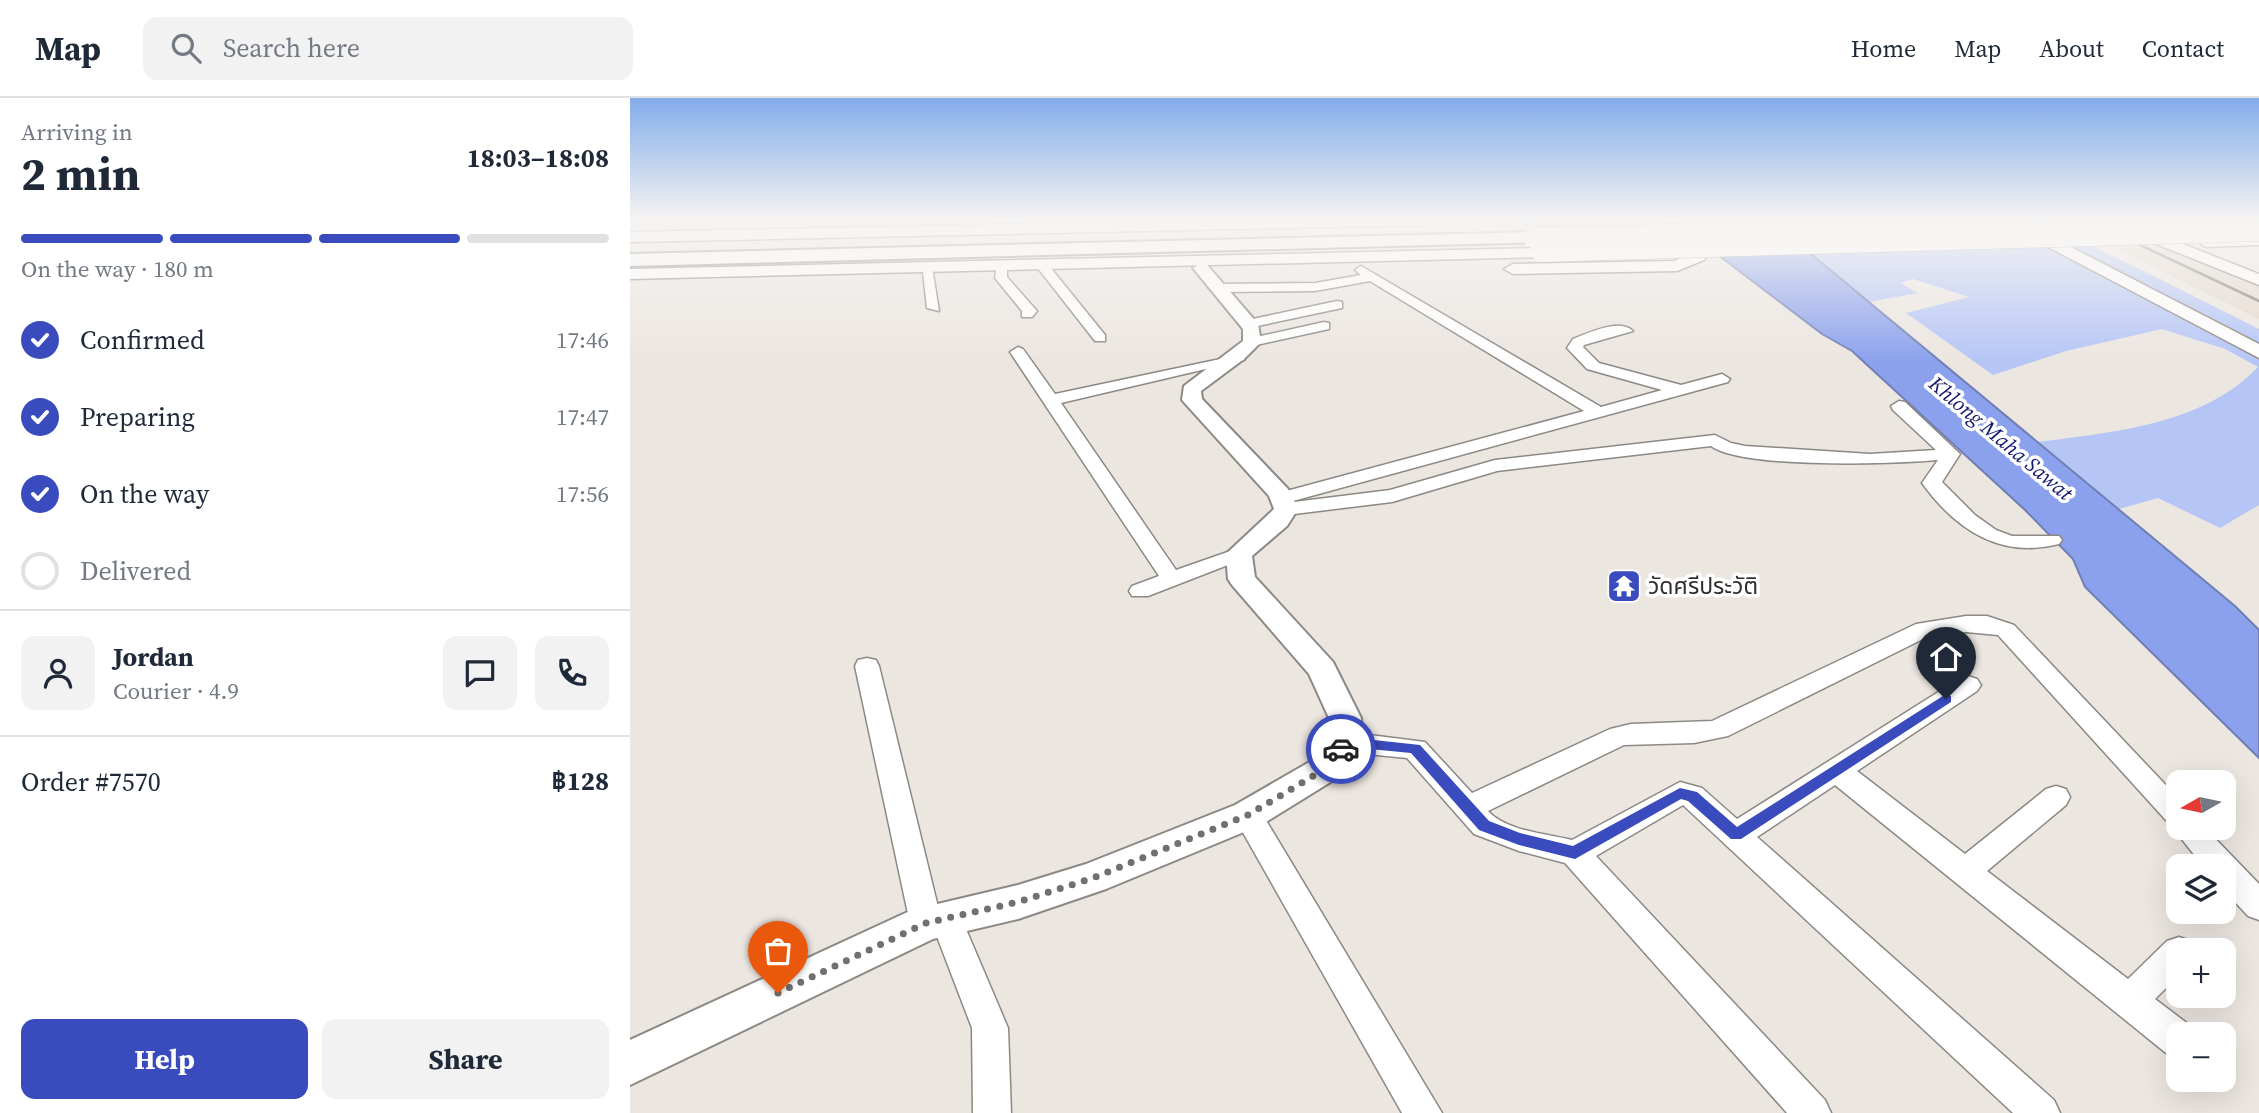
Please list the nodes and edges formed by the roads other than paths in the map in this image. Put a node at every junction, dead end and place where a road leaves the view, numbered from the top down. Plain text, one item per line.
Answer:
1 (910, 267) edge
2 (926, 267) edge
3 (1002, 267) edge
4 (1044, 267) edge
5 (1140, 267) edge
6 (1273, 267) edge
7 (1624, 267) edge
8 (2097, 267) edge
9 (2230, 267) edge
10 (2237, 267) edge
11 (1264, 268) junction
12 (630, 274) edge
13 (1367, 274) junction
14 (1208, 278) junction
15 (2259, 279) edge
16 (1337, 305) dead end
17 (934, 308) dead end
18 (1027, 314) dead end
19 (1324, 326) dead end
20 (1626, 331) dead end
21 (1100, 338) dead end
22 (1247, 341) junction
23 (1018, 352) dead end
24 (2259, 352) edge
25 (1722, 379) dead end
26 (1680, 390) junction
27 (1051, 400) junction
28 (1899, 406) dead end
29 (1598, 412) junction
30 (1951, 454) junction
31 (1284, 503) junction
32 (2052, 540) dead end
33 (1239, 554) junction
34 (1172, 580) junction
35 (1140, 591) dead end
36 (866, 666) dead end
37 (1968, 685) dead end
38 (1346, 741) junction
39 (1836, 770) junction
40 (2056, 797) dead end
41 (2166, 804) edge
42 (1468, 808) junction
43 (1248, 815) junction
44 (1736, 835) junction
45 (2198, 840) edge
46 (1575, 853) junction
47 (2211, 854) edge
48 (1965, 871) junction
49 (2236, 881) edge
50 (2259, 906) edge
51 (936, 921) junction
52 (2166, 965) edge
53 (2129, 1001) junction
54 (2166, 1030) edge
55 (630, 1063) edge
56 (992, 1113) edge
57 (1423, 1113) edge
58 (1812, 1113) edge
59 (2041, 1113) edge

1 - 12 main road
2 - 17 street
3 - 18 street
4 - 21 street
5 - 14 main road
6 - 11 main road
7 - 13 main road
8 - 24 main road
9 - 15 main road
10 - 15 main road
11 - 13 main road
11 - 14 main road
13 - 14 street
13 - 29 street
14 - 22 street
16 - 22 street
19 - 22 street
20 - 26 street
22 - 27 street
22 - 31 street
23 - 27 street
25 - 26 street
26 - 29 street
27 - 34 street
28 - 30 street
29 - 31 street
30 - 31 street
30 - 32 street
31 - 33 street
33 - 34 street
33 - 38 street
34 - 35 street
36 - 51 street
37 - 39 street
38 - 42 street
38 - 43 street
39 - 44 street
39 - 48 street
40 - 48 street
41 - 42 street
42 - 46 street
43 - 51 street
43 - 57 street
44 - 46 street
44 - 59 street
45 - 47 street
46 - 58 street
48 - 53 street
49 - 50 street
51 - 55 street
51 - 56 street
52 - 53 street
53 - 54 street

